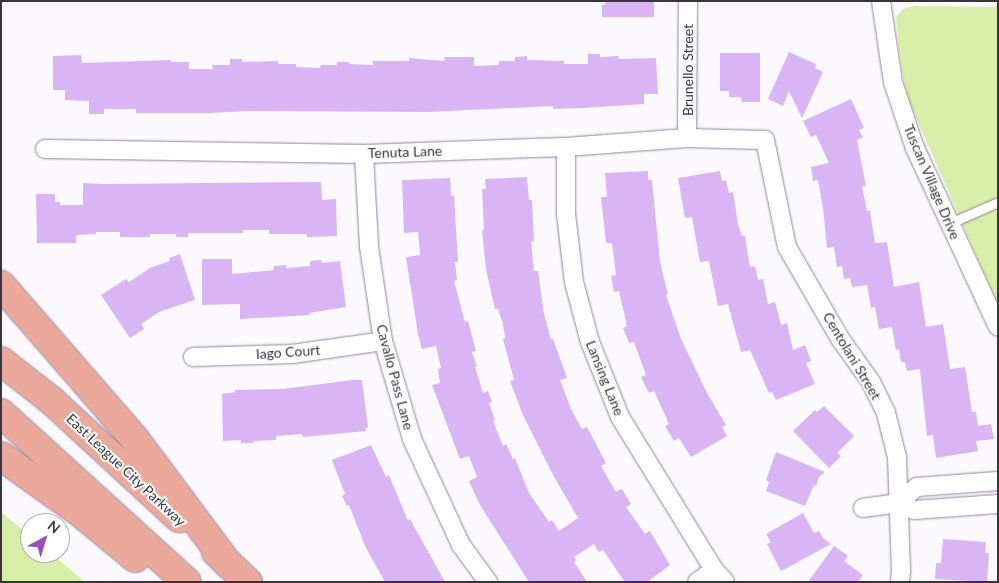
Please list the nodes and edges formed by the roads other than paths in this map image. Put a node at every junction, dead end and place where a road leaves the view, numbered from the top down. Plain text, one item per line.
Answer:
1 (688, 1) edge
2 (881, 1) edge
3 (687, 138) junction
4 (764, 140) joint
5 (566, 147) junction
6 (45, 149) dead end
7 (364, 154) junction
8 (998, 202) edge
9 (950, 223) junction
10 (1, 286) edge
11 (998, 327) edge
12 (383, 342) junction
13 (193, 356) dead end
14 (1, 361) edge
15 (1, 413) edge
16 (1, 456) edge
17 (998, 481) edge
18 (897, 503) junction
19 (998, 504) edge
20 (863, 508) dead end
21 (239, 573) edge
22 (720, 576) edge
23 (164, 582) edge
24 (186, 582) edge
25 (488, 582) edge
26 (697, 582) edge
27 (900, 582) edge

1 - 3 street, Brunello Street
2 - 9 street, Tuscan Village Drive
3 - 4 street, Tenuta Lane
3 - 5 street, Tenuta Lane
4 - 18 street, Centolani Street
5 - 7 street, Tenuta Lane
5 - 22 street, Lansing Lane
6 - 7 street, Tenuta Lane
7 - 12 street, Cavallo Pass Lane
8 - 9 lane
9 - 11 street, Tuscan Village Drive
10 - 21 main road
12 - 13 street, Iago Court
12 - 25 street, Cavallo Pass Lane
14 - 21 main road, East League City Parkway
15 - 24 main road
16 - 23 main road
17 - 18 street
18 - 19 street
18 - 20 street
18 - 27 street, Centolani Street
22 - 26 street

